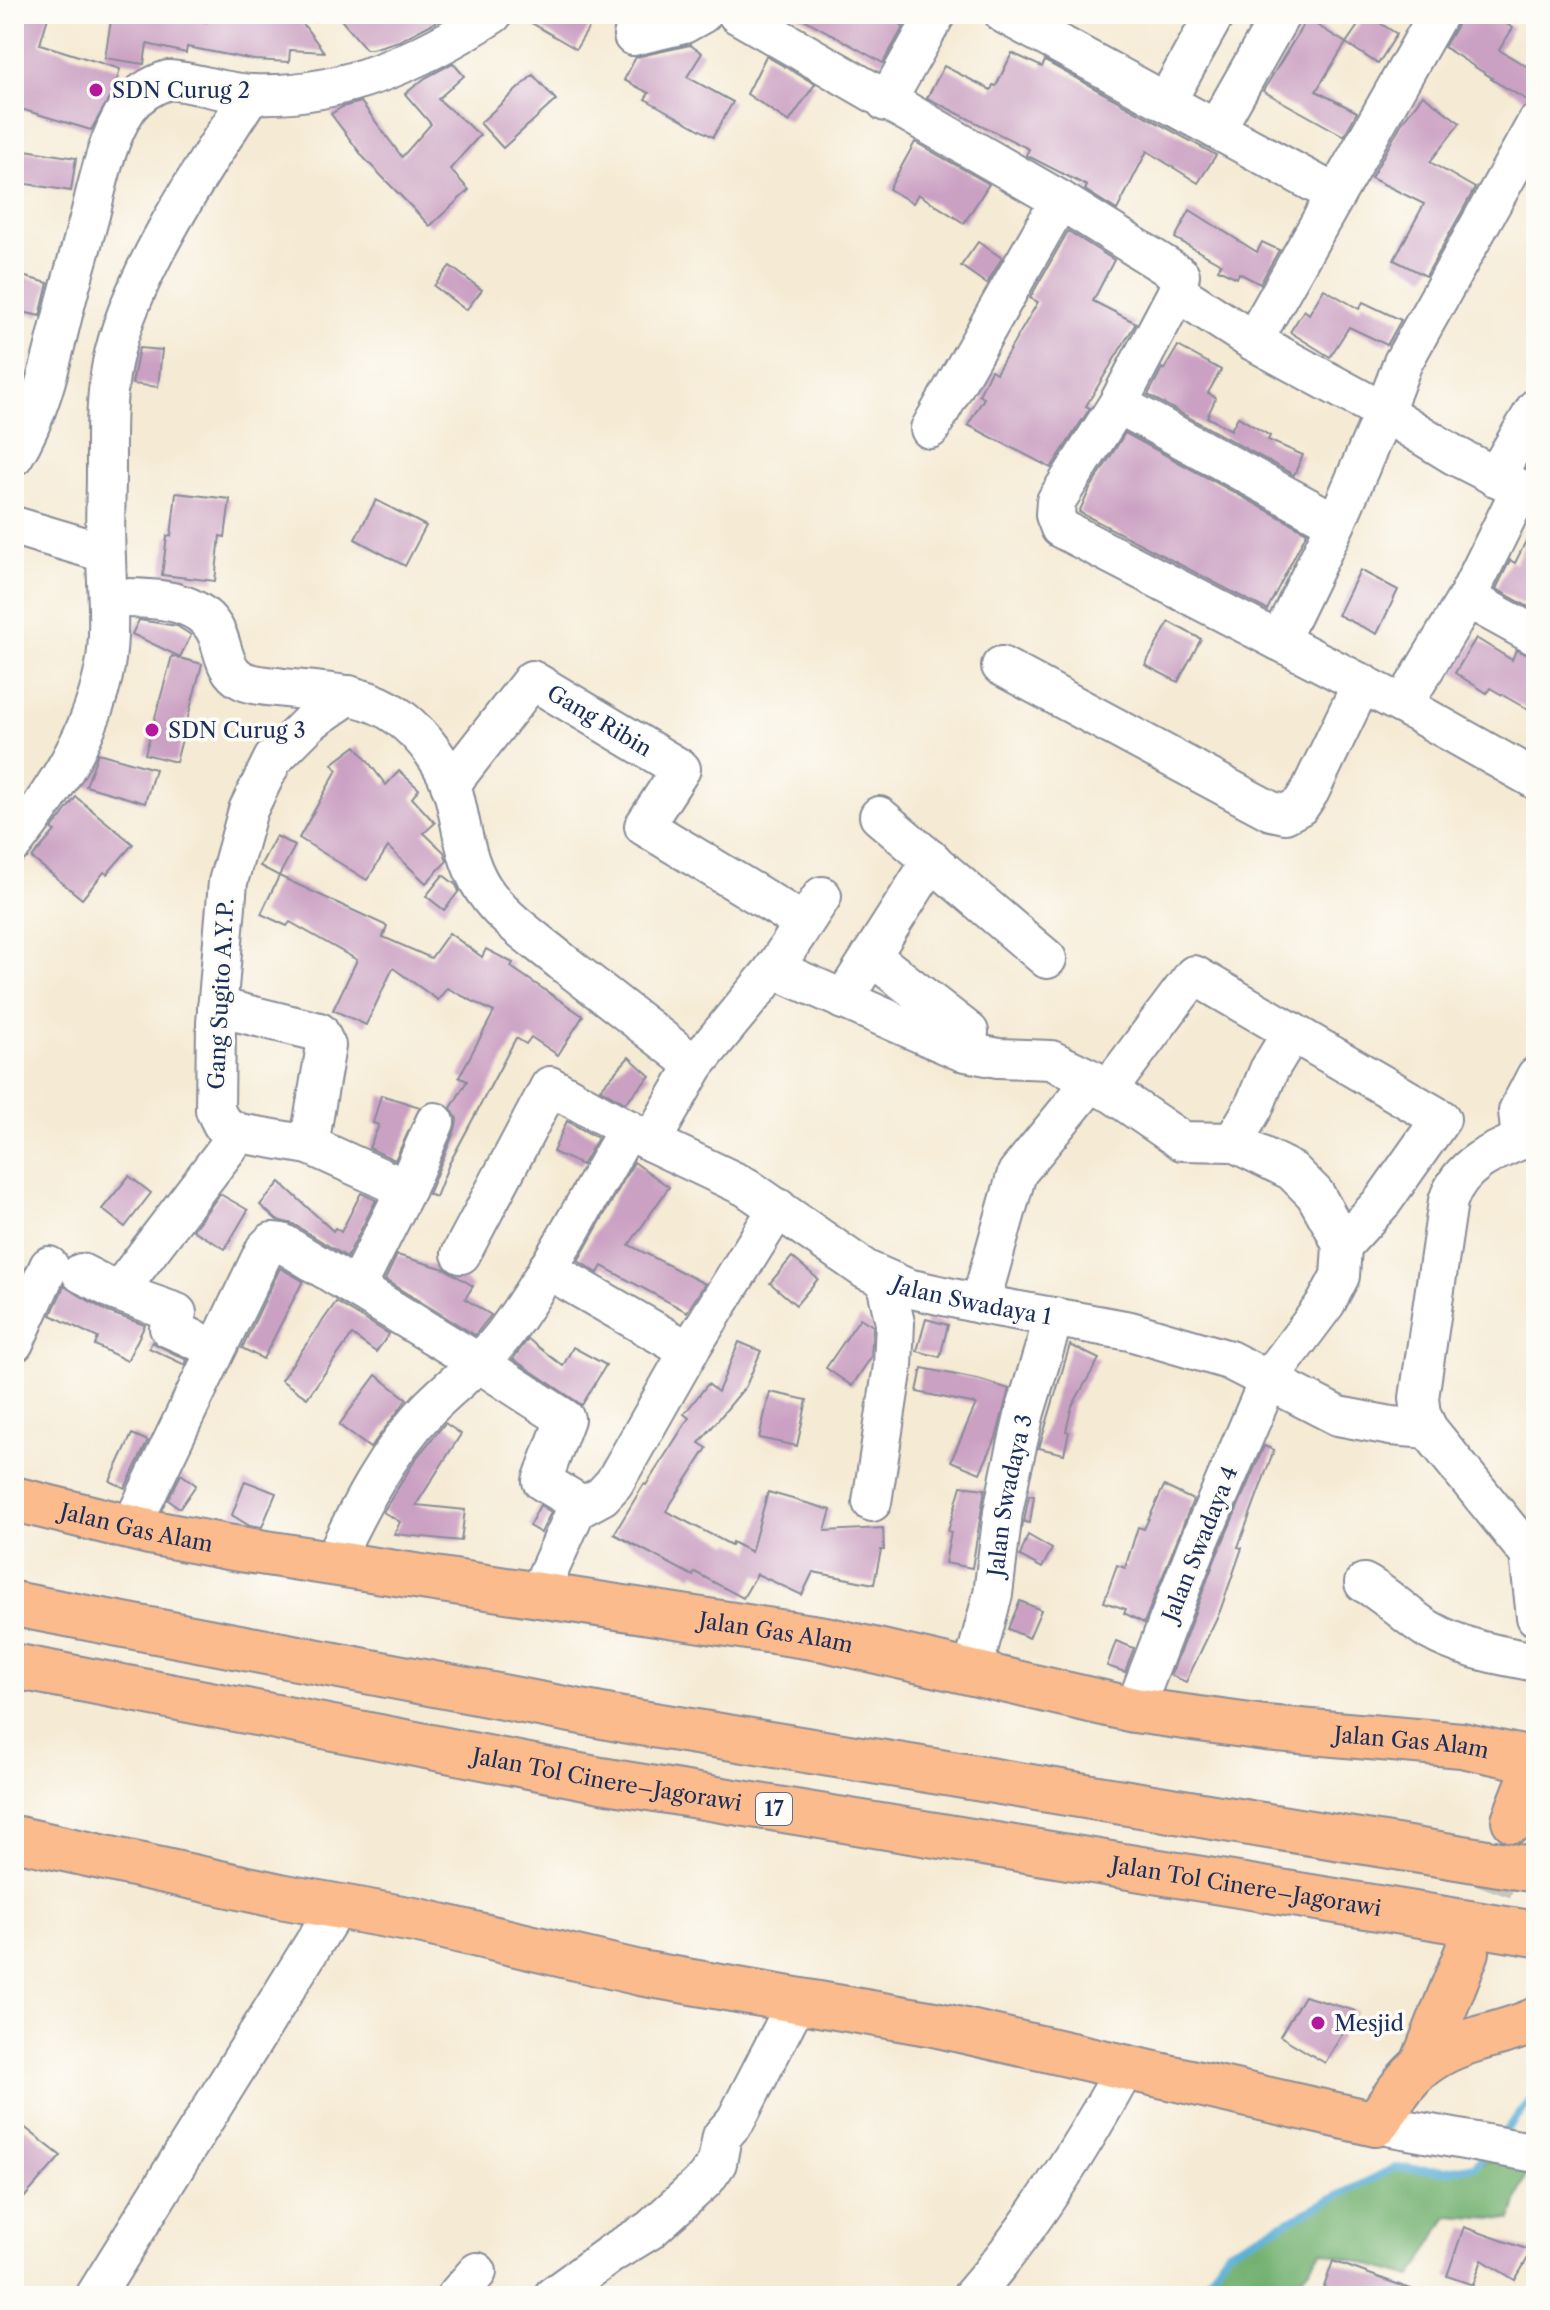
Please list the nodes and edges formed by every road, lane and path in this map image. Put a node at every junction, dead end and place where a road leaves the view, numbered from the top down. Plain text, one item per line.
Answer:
1 (493, 14) edge
2 (702, 14) edge
3 (737, 14) edge
4 (936, 14) edge
5 (1004, 14) edge
6 (1215, 14) edge
7 (1438, 14) edge
8 (1277, 15) edge
9 (633, 36) dead end
10 (251, 94) junction
11 (886, 102) junction
12 (1166, 102) junction
13 (1536, 124) edge
14 (1216, 129) junction
15 (1335, 194) junction
16 (1060, 200) junction
17 (1177, 292) junction
18 (1253, 341) junction
19 (1118, 404) junction
20 (1536, 408) edge
21 (1384, 412) junction
22 (930, 429) dead end
23 (14, 456) edge
24 (1517, 488) edge
25 (1336, 523) junction
26 (14, 526) edge
27 (105, 553) junction
28 (108, 598) junction
29 (1467, 598) junction
30 (1536, 636) edge
31 (1279, 641) junction
32 (1001, 666) dead end
33 (1362, 683) junction
34 (349, 695) junction
35 (1403, 705) junction
36 (1536, 780) edge
37 (450, 785) junction
38 (879, 816) dead end
39 (14, 843) edge
40 (932, 860) junction
41 (871, 956) junction
42 (1047, 959) dead end
43 (774, 969) junction
44 (843, 1000) junction
45 (217, 1007) junction
46 (969, 1032) dead end
47 (1292, 1032) junction
48 (695, 1065) junction
49 (1536, 1076) edge
50 (1100, 1086) junction
51 (435, 1122) dead end
52 (239, 1133) junction
53 (640, 1135) junction
54 (1529, 1137) edge
55 (1233, 1142) junction
56 (309, 1145) junction
57 (406, 1189) junction
58 (778, 1208) junction
59 (1342, 1246) junction
60 (461, 1254) dead end
61 (547, 1269) junction
62 (885, 1279) junction
63 (356, 1288) junction
64 (118, 1292) junction
65 (980, 1304) junction
66 (1054, 1317) junction
67 (14, 1343) edge
68 (216, 1349) junction
69 (689, 1351) junction
70 (479, 1363) junction
71 (1269, 1379) junction
72 (1428, 1429) junction
73 (14, 1499) edge
74 (872, 1502) dead end
75 (582, 1505) junction
76 (131, 1527) junction
77 (1527, 1536) edge
78 (332, 1564) junction
79 (1364, 1583) dead end
80 (538, 1595) junction
81 (14, 1604) edge
82 (1536, 1617) edge
83 (1536, 1662) edge
84 (14, 1666) edge
85 (972, 1673) junction
86 (1134, 1710) junction
87 (1536, 1762) edge
88 (1514, 1820) tunnel mouth
89 (14, 1838) edge
90 (1536, 1870) edge
91 (337, 1906) junction
92 (1536, 1934) edge
93 (1467, 1952) tunnel mouth
94 (797, 2001) junction
95 (1536, 2020) edge
96 (1424, 2061) junction
97 (1126, 2067) junction
98 (1376, 2124) junction
99 (1529, 2152) edge
100 (95, 2296) edge
101 (553, 2296) edge
102 (972, 2296) edge

1 - 10 street
2 - 9 street
3 - 11 street
4 - 11 street
5 - 12 street
6 - 12 street
7 - 15 street
8 - 14 street
10 - 23 street
10 - 27 street
11 - 16 street
12 - 14 street
13 - 21 street
14 - 15 street
15 - 18 street
16 - 17 street
16 - 22 street
17 - 18 street
17 - 19 street
18 - 21 street
19 - 25 street
19 - 31 street
20 - 24 street
21 - 24 street
21 - 25 street
24 - 29 street
25 - 31 street
26 - 27 street
27 - 28 street
28 - 34 street
28 - 39 street
29 - 30 street
29 - 35 street
31 - 33 street
32 - 33 street
33 - 35 street
34 - 37 street
34 - 45 street, Gang Sugito A.Y.P.
35 - 36 street
37 - 43 street, Gang Ribin
37 - 48 street
38 - 40 street
40 - 41 street
40 - 42 street
41 - 44 street
41 - 46 street
43 - 44 street
43 - 48 street
44 - 50 street
45 - 52 street, Gang Sugito A.Y.P.
45 - 56 street
47 - 50 street
47 - 55 street
47 - 59 street
48 - 53 street
49 - 54 street
50 - 55 street
50 - 65 street
51 - 57 street
52 - 56 street
52 - 64 street
53 - 58 street, Jalan Swadaya 1
53 - 60 street, Jalan Swadaya 1
53 - 61 street
54 - 72 street
55 - 59 street
56 - 57 street
57 - 63 street
58 - 62 street, Jalan Swadaya 1
58 - 69 street
59 - 71 street, Jalan Swadaya 4
61 - 69 street
61 - 70 street
62 - 65 street, Jalan Swadaya 1
62 - 74 street
63 - 68 street
63 - 70 street
64 - 67 street
64 - 68 street
65 - 66 street, Jalan Swadaya 1
66 - 71 street, Jalan Swadaya 1
66 - 85 street, Jalan Swadaya 3
68 - 76 street
69 - 75 street
70 - 75 street
70 - 78 street
71 - 72 street, Jalan Swadaya 1
71 - 86 street, Jalan Swadaya 4
72 - 77 street
73 - 76 main road, Jalan Gas Alam
75 - 80 street
76 - 78 main road, Jalan Gas Alam
77 - 82 street
78 - 80 main road, Jalan Gas Alam
79 - 83 street
80 - 85 main road, Jalan Gas Alam
81 - 90 main road
84 - 92 main road, Jalan Tol Cinere–Jagorawi / 17
85 - 86 main road, Jalan Gas Alam
86 - 87 main road, Jalan Gas Alam
87 - 88 main road, Jalan Gas Alam
89 - 91 main road
91 - 94 main road
91 - 100 street
93 - 96 main road
94 - 97 main road
94 - 101 street
95 - 96 main road
96 - 98 main road
97 - 98 main road
97 - 102 street
98 - 99 street

